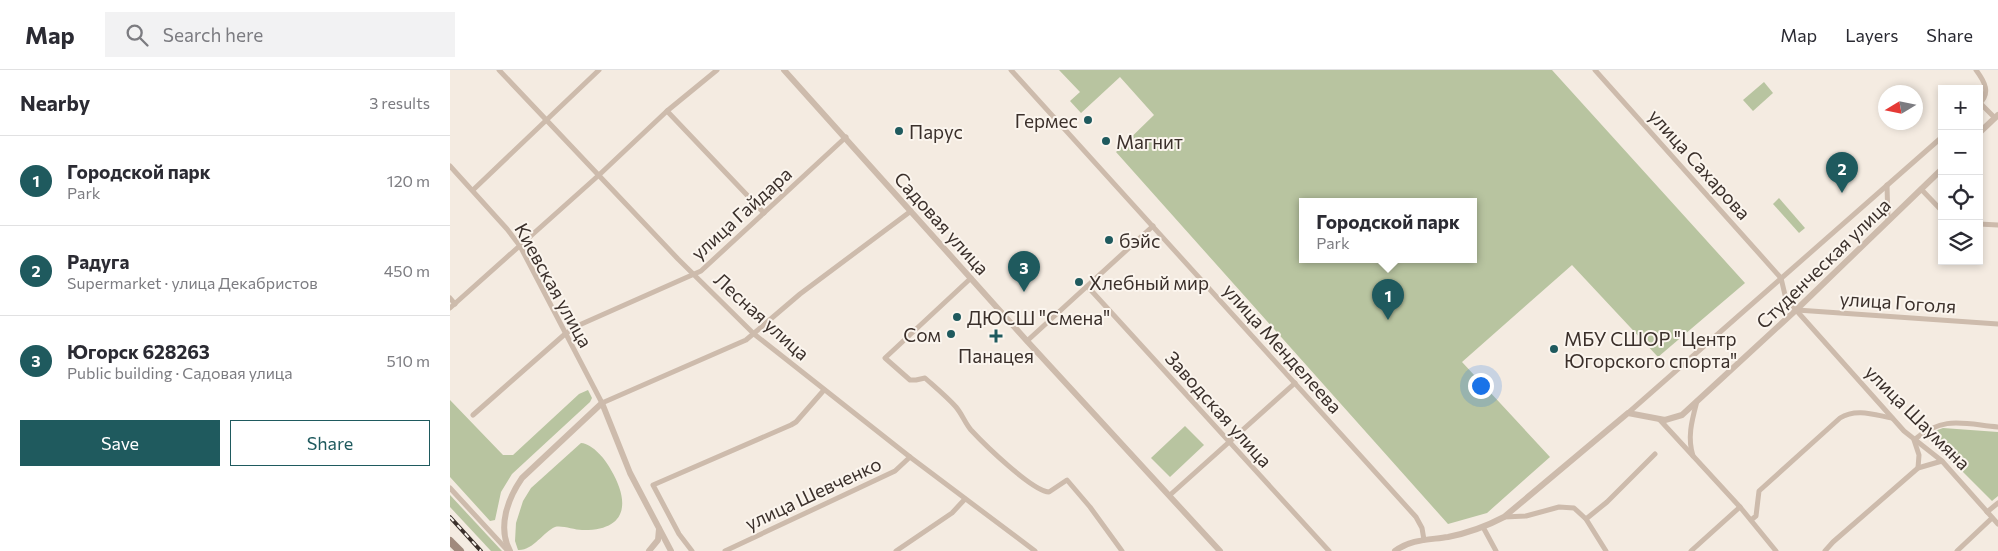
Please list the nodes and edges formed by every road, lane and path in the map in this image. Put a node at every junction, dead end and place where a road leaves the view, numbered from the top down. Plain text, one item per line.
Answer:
1 (499, 70) edge
2 (599, 70) edge
3 (717, 70) edge
4 (784, 70) edge
5 (1011, 70) edge
6 (1595, 70) edge
7 (1976, 70) edge
8 (1983, 100) edge
9 (1983, 106) edge
10 (667, 111) junction
11 (1997, 117) edge
12 (546, 120) junction
13 (1983, 130) edge
14 (846, 138) junction
15 (1938, 140) edge
16 (450, 166) edge
17 (1938, 174) edge
18 (600, 175) junction
19 (1887, 185) junction
20 (1921, 189) junction
21 (473, 190) junction
22 (1938, 207) edge
23 (911, 211) junction
24 (764, 213) junction
25 (1888, 221) junction
26 (1983, 224) edge
27 (1154, 226) junction
28 (1998, 226) edge
29 (520, 246) junction
30 (694, 274) junction
31 (971, 278) junction
32 (1781, 278) junction
33 (1088, 286) junction
34 (450, 298) edge
35 (455, 304) junction
36 (450, 308) edge
37 (1796, 310) junction
38 (1998, 324) edge
39 (565, 334) junction
40 (754, 334) junction
41 (1027, 340) junction
42 (1294, 383) junction
43 (824, 390) junction
44 (1698, 401) junction
45 (602, 403) junction
46 (1628, 413) junction
47 (473, 415) dead end
48 (1892, 418) junction
49 (1658, 419) junction
50 (1998, 426) edge
51 (1914, 440) junction
52 (1229, 442) junction
53 (1655, 454) dead end
54 (910, 457) junction
55 (1694, 459) junction
56 (1942, 461) junction
57 (1918, 468) junction
58 (450, 488) edge
59 (1170, 495) junction
60 (965, 499) junction
61 (1998, 504) edge
62 (1740, 507) junction
63 (1988, 512) junction
64 (1504, 517) junction
65 (1992, 518) junction
66 (1586, 519) junction
67 (1751, 520) junction
68 (1998, 524) edge
69 (1484, 527) junction
70 (659, 528) junction
71 (1424, 540) junction
72 (450, 541) edge
73 (460, 551) edge
74 (509, 551) edge
75 (649, 551) edge
76 (671, 551) edge
77 (692, 551) edge
78 (725, 551) edge
79 (896, 551) edge
80 (1035, 551) edge
81 (1122, 551) edge
82 (1220, 551) edge
83 (1329, 551) edge
84 (1396, 551) edge
85 (1496, 551) edge
86 (1606, 551) edge
87 (1691, 551) edge
88 (1776, 551) edge
89 (1825, 551) edge
90 (1957, 551) edge

1 - 12 street, Лесная улица
2 - 12 street
3 - 10 street
4 - 14 street, Садовая улица
5 - 27 street, улица Менделеева
6 - 32 street, улица Сахарова
7 - 8 street
9 - 11 street
10 - 18 street
10 - 24 street
11 - 13 street
12 - 18 street, Лесная улица
12 - 21 street
14 - 23 street, Садовая улица
14 - 24 street, улица Гайдара
15 - 19 street
16 - 21 street, Киевская улица
17 - 20 street, Студенческая улица
18 - 29 street
18 - 30 street, Лесная улица
19 - 25 street
19 - 32 street
20 - 22 street
20 - 25 street, Студенческая улица
21 - 29 street, Киевская улица
23 - 31 street, Садовая улица
23 - 40 street
24 - 30 street, улица Гайдара
25 - 37 street, Студенческая улица
26 - 28 street
27 - 33 street
27 - 42 street, улица Менделеева
29 - 35 street
29 - 39 street, Киевская улица
30 - 39 street, улица Гайдара
30 - 40 street, Лесная улица
31 - 41 street, Садовая улица
31 - 81 street
32 - 37 street, улица Шаумяна
32 - 46 street
33 - 41 street
33 - 52 street, Заводская улица
34 - 35 street
35 - 36 street
37 - 38 street, улица Гоголя
37 - 44 street, Студенческая улица
37 - 48 street, улица Шаумяна
39 - 45 street, Киевская улица
39 - 47 street, улица Гайдара
40 - 43 street, Лесная улица
40 - 45 street
41 - 59 street, Садовая улица
42 - 52 street
42 - 71 street, улица Менделеева
43 - 54 street, Лесная улица
43 - 77 street
44 - 49 street, Студенческая улица
44 - 55 street
45 - 70 street
45 - 74 street
46 - 49 street, Студенческая улица
46 - 64 street
48 - 51 street, улица Шаумяна
48 - 67 street
49 - 55 street
50 - 51 street
51 - 56 street, улица Шаумяна
51 - 57 street
52 - 59 street
52 - 83 street, Заводская улица
53 - 66 street
54 - 60 street, Лесная улица
54 - 78 street, улица Шевченко
55 - 62 street
56 - 57 street
56 - 63 street, улица Шаумяна
57 - 89 street
58 - 74 street
59 - 82 street, Садовая улица
60 - 79 street
60 - 80 street, Лесная улица
61 - 63 street
62 - 67 street
62 - 87 street
63 - 65 street, улица Шаумяна
64 - 66 street
64 - 69 street
65 - 68 street, улица Шаумяна
65 - 90 street
66 - 86 street
67 - 88 street
69 - 71 street
69 - 85 street
70 - 75 street
70 - 76 street
71 - 84 street
72 - 73 main road

